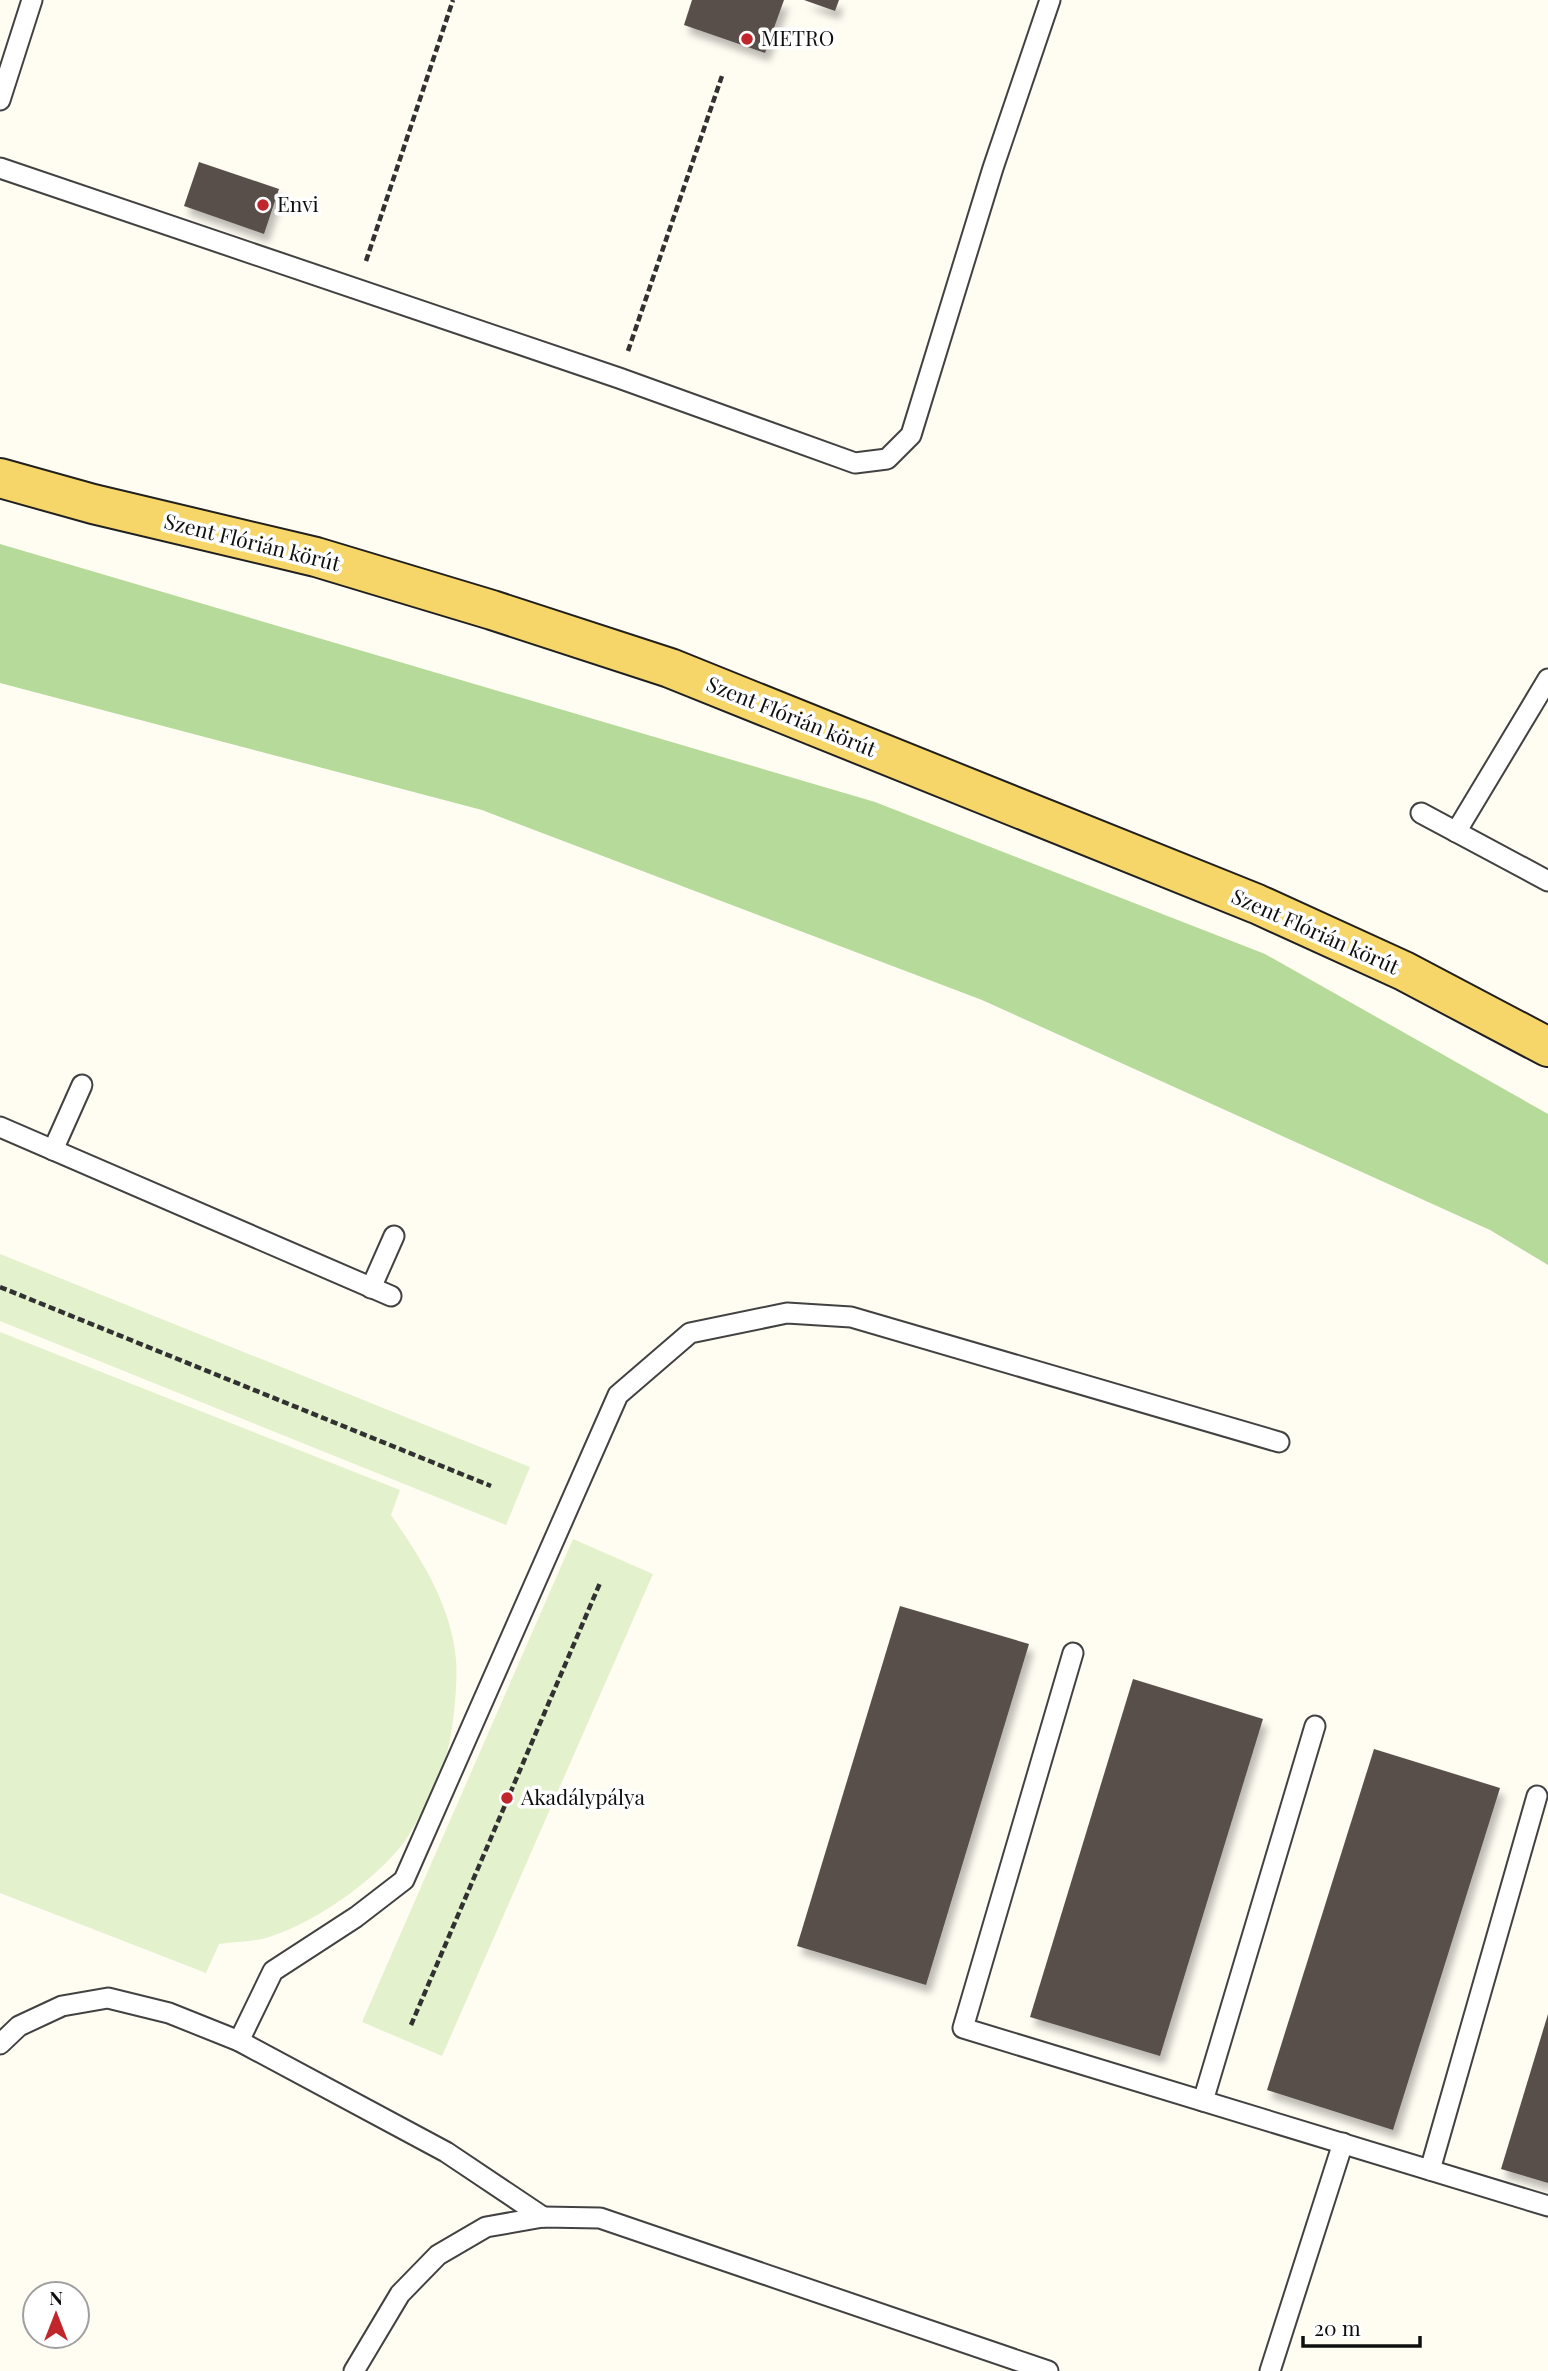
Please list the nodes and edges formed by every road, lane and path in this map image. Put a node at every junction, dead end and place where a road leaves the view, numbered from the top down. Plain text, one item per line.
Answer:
1 (32, 0) edge
2 (453, 0) edge
3 (1050, 0) edge
4 (723, 73) dead end
5 (0, 100) edge
6 (0, 168) edge
7 (357, 288) junction
8 (619, 378) junction
9 (7, 474) edge
10 (1548, 679) edge
11 (1421, 813) dead end
12 (1456, 832) junction
13 (1548, 881) edge
14 (1548, 1048) edge
15 (82, 1085) dead end
16 (0, 1127) edge
17 (53, 1150) junction
18 (394, 1236) dead end
19 (0, 1287) edge
20 (371, 1288) junction
21 (391, 1296) dead end
22 (1279, 1442) dead end
23 (491, 1486) dead end
24 (600, 1583) dead end
25 (1073, 1653) dead end
26 (1315, 1726) dead end
27 (1537, 1796) dead end
28 (411, 2025) dead end
29 (239, 2041) junction
30 (0, 2044) edge
31 (1203, 2101) junction
32 (1343, 2143) junction
33 (1430, 2170) junction
34 (1548, 2206) edge
35 (543, 2217) junction
36 (354, 2371) edge
37 (1048, 2371) edge
38 (1270, 2371) edge

1 - 5 lane
2 - 7 path
3 - 8 lane
4 - 8 path
6 - 7 lane
7 - 8 lane
9 - 14 main road, Szent Flórián körút
10 - 12 lane
11 - 12 lane
12 - 13 lane
15 - 17 lane
16 - 17 lane
17 - 20 lane
18 - 20 lane
19 - 23 path
20 - 21 lane
22 - 29 lane
24 - 28 path
25 - 31 lane
26 - 31 lane
27 - 33 lane
29 - 30 lane
29 - 35 lane
31 - 32 lane
32 - 33 lane
32 - 38 lane
33 - 34 lane
35 - 36 lane
35 - 37 lane

